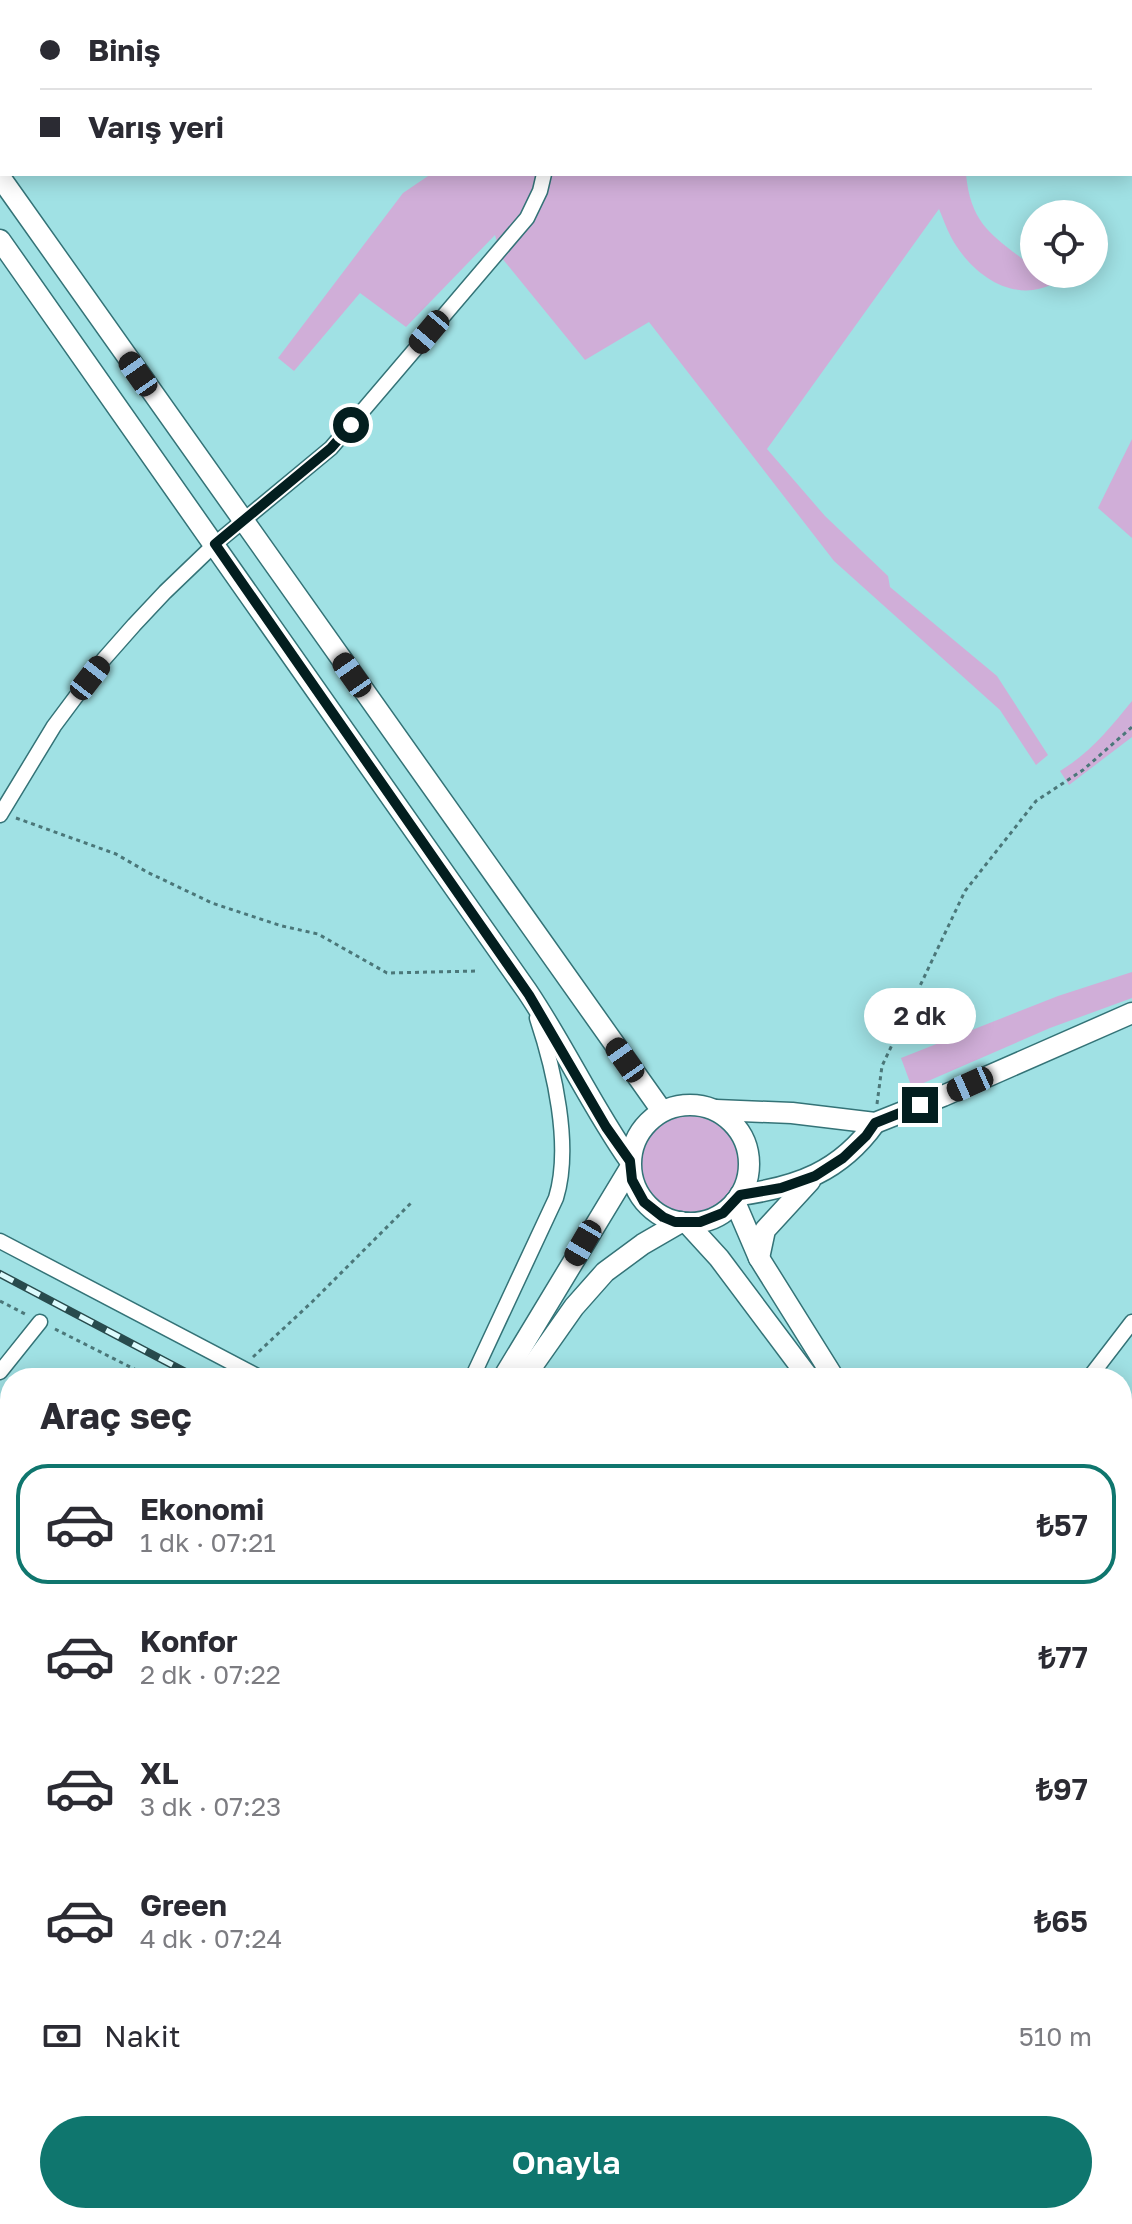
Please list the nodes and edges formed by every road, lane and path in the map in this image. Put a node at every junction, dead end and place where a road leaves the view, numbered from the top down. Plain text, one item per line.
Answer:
1 (544, 176) edge
2 (0, 177) edge
3 (0, 240) edge
4 (242, 521) junction
5 (215, 544) junction
6 (1132, 727) edge
7 (1, 814) edge
8 (478, 971) dead end
9 (529, 995) junction
10 (1132, 1013) edge
11 (716, 1110) junction
12 (662, 1111) junction
13 (875, 1123) junction
14 (630, 1164) junction
15 (815, 1176) junction
16 (738, 1199) junction
17 (411, 1203) dead end
18 (684, 1223) junction
19 (0, 1241) edge
20 (759, 1258) junction
21 (0, 1301) edge
22 (40, 1322) junction
23 (1132, 1322) edge
24 (3, 1368) edge
25 (132, 1368) edge
26 (241, 1368) joint
27 (477, 1368) edge
28 (509, 1368) edge
29 (531, 1368) edge
30 (802, 1368) edge
31 (828, 1368) edge
32 (1097, 1368) edge

1 - 4 street
2 - 4 street
3 - 5 street
4 - 5 street
4 - 12 street
5 - 7 street
5 - 9 street
6 - 13 path
7 - 8 path
9 - 14 street
9 - 27 street
10 - 13 street
11 - 12 street
11 - 13 street
11 - 16 street
12 - 14 street
13 - 15 street
14 - 18 street
14 - 28 street
15 - 16 street
15 - 20 street
16 - 18 street
16 - 20 street
17 - 26 path
18 - 29 street
18 - 30 street
19 - 26 street
20 - 31 street
21 - 22 path
22 - 24 street
22 - 25 path
23 - 32 street

